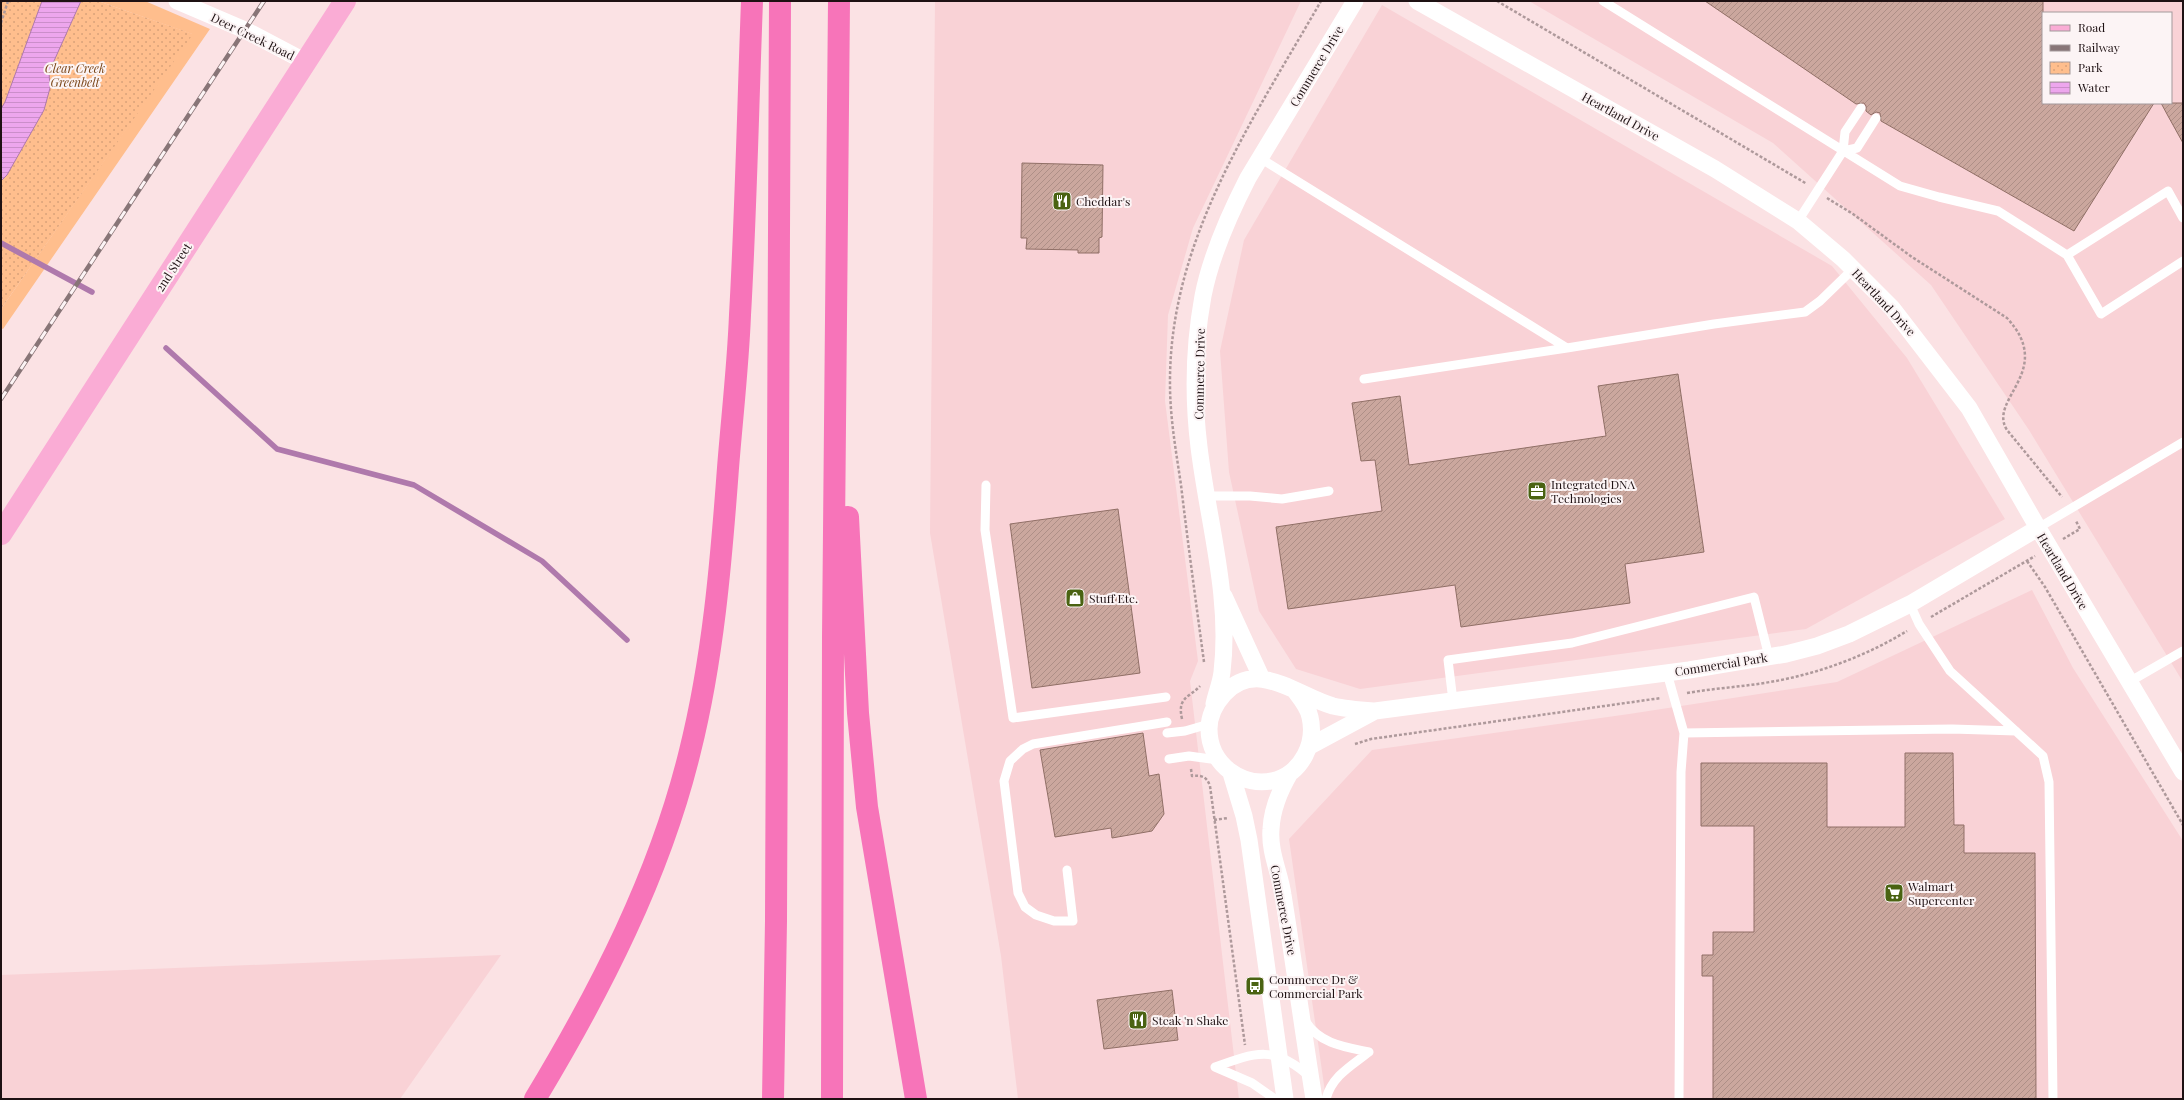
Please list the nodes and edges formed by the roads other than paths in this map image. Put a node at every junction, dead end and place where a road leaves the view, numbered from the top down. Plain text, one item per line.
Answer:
1 (177, 1) edge
2 (345, 1) edge
3 (752, 1) edge
4 (780, 1) edge
5 (839, 1) edge
6 (1356, 1) edge
7 (1417, 1) edge
8 (1603, 1) edge
9 (306, 62) junction
10 (1861, 108) dead end
11 (1876, 118) dead end
12 (1843, 151) junction
13 (1260, 158) junction
14 (2183, 218) edge
15 (1798, 221) junction
16 (2067, 255) junction
17 (2183, 261) edge
18 (1854, 269) junction
19 (836, 339) junction
20 (1567, 348) junction
21 (1364, 379) dead end
22 (2183, 442) edge
23 (986, 485) dead end
24 (1329, 491) dead end
25 (1207, 496) junction
26 (2038, 528) junction
27 (1, 534) edge
28 (1223, 592) junction
29 (1910, 604) junction
30 (2183, 651) edge
31 (1769, 657) junction
32 (1667, 673) junction
33 (1262, 679) junction
34 (2129, 682) junction
35 (1294, 692) junction
36 (1166, 697) dead end
37 (1453, 701) junction
38 (1375, 711) junction
39 (1210, 721) junction
40 (1167, 722) dead end
41 (2016, 731) junction
42 (1167, 733) dead end
43 (1684, 733) junction
44 (1310, 746) junction
45 (1169, 759) dead end
46 (1218, 760) junction
47 (2183, 772) edge
48 (1231, 773) junction
49 (1290, 773) junction
50 (1067, 870) dead end
51 (1302, 1017) junction
52 (1278, 1055) junction
53 (1311, 1078) junction
54 (535, 1099) edge
55 (773, 1099) edge
56 (832, 1099) edge
57 (916, 1099) edge
58 (1275, 1099) edge
59 (1285, 1099) edge
60 (1314, 1099) edge
61 (1326, 1099) edge
62 (1679, 1099) edge
63 (2053, 1099) edge

1 - 9 street, Deer Creek Road
2 - 9 main road, 2nd Street
3 - 54 highway
4 - 55 highway
5 - 19 highway
6 - 13 street, Commerce Drive
7 - 15 street, Heartland Drive
8 - 12 lane
9 - 27 main road, 2nd Street
10 - 12 lane
11 - 12 lane
12 - 15 lane
12 - 16 lane
13 - 20 lane
13 - 25 street, Commerce Drive
14 - 16 lane
15 - 18 street, Heartland Drive
16 - 17 lane
18 - 20 lane
18 - 26 street, Heartland Drive
19 - 56 highway
19 - 57 highway
20 - 21 lane
22 - 26 lane
23 - 36 lane
24 - 25 lane
25 - 28 street, Commerce Drive
26 - 29 street, Commercial Park
26 - 34 street, Heartland Drive
28 - 33 street
28 - 39 street
29 - 31 street, Commercial Park
29 - 41 lane
30 - 34 lane
31 - 32 street, Commercial Park
31 - 37 lane
32 - 37 street, Commercial Park
32 - 43 lane
33 - 35 street
33 - 39 street
34 - 47 street, Heartland Drive
35 - 38 street
35 - 44 street
37 - 38 street, Commercial Park
38 - 44 street
39 - 42 lane
39 - 46 street
40 - 50 lane
41 - 43 lane
41 - 63 lane
43 - 62 lane
44 - 49 street
45 - 46 lane
46 - 48 street
48 - 49 street
48 - 52 street, Commerce Drive
49 - 51 street, Commerce Drive
51 - 53 street, Commerce Drive
51 - 61 lane
52 - 53 lane
52 - 58 lane
52 - 59 street, Commerce Drive
53 - 60 street, Commerce Drive

